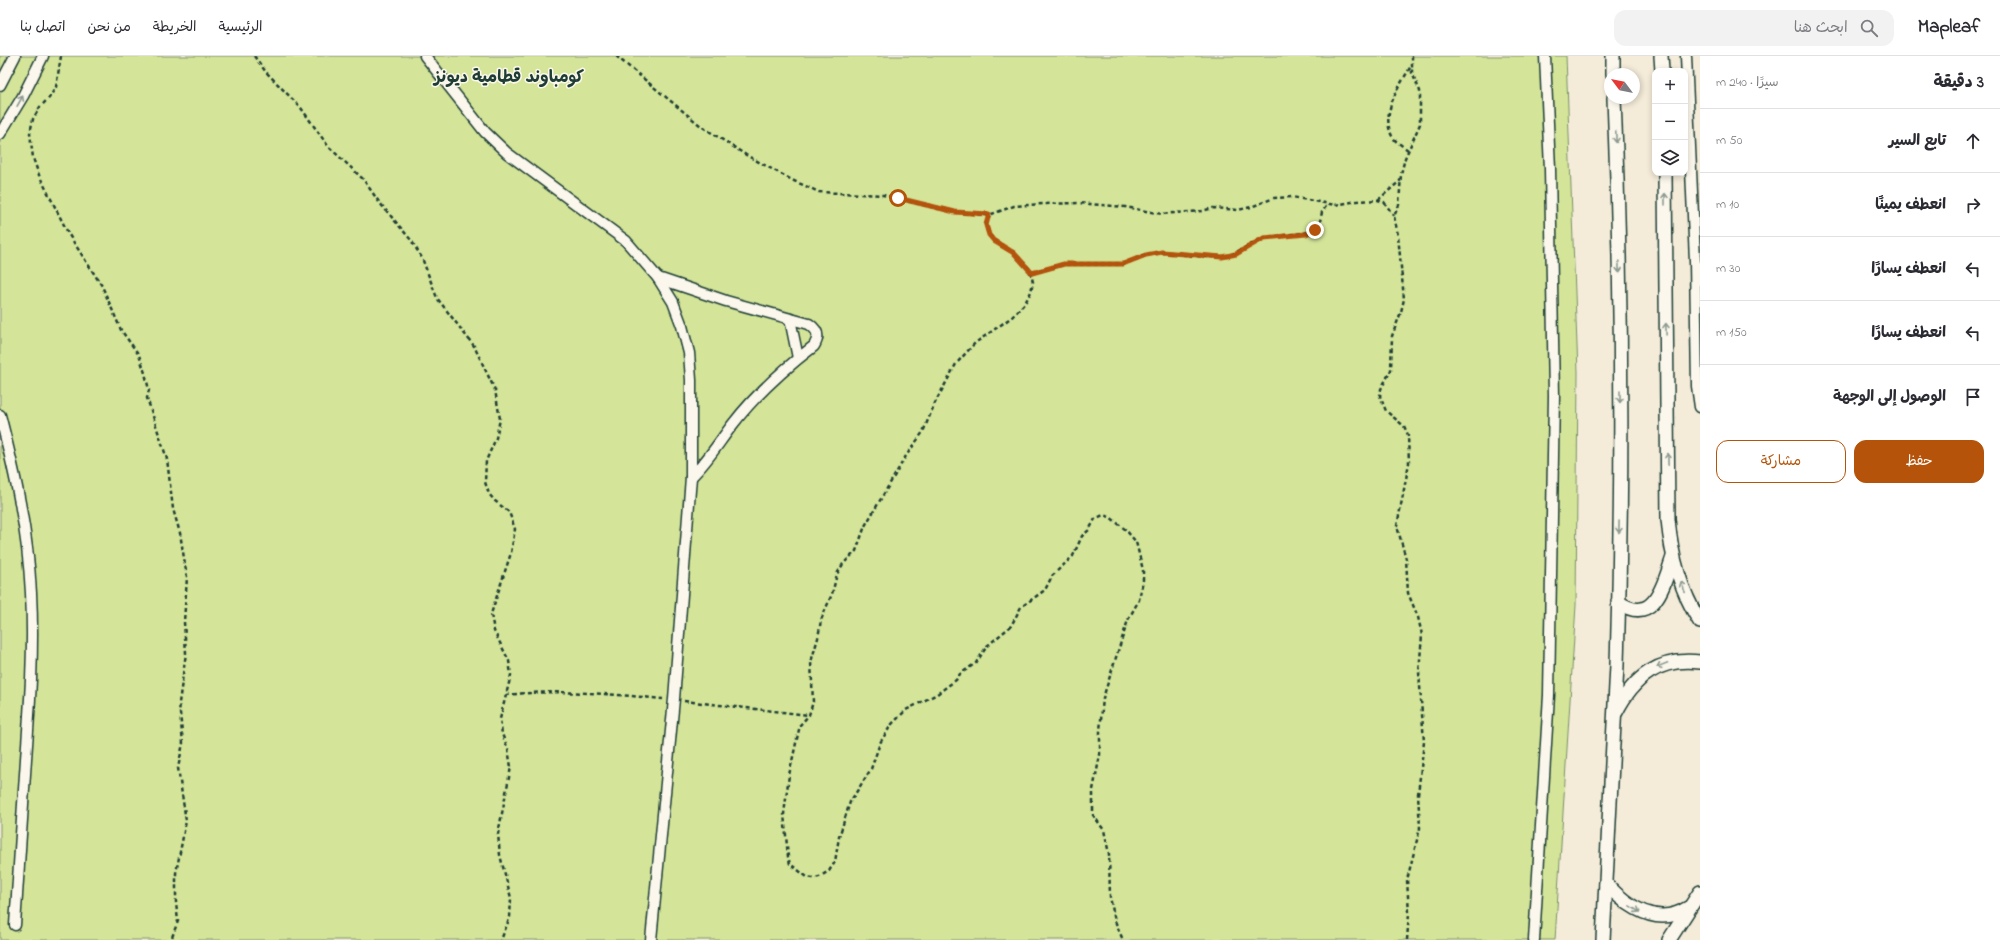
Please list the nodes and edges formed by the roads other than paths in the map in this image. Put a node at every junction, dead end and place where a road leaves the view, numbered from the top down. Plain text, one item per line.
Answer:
1 (15, 56) edge
2 (43, 56) edge
3 (425, 56) edge
4 (1545, 56) edge
5 (1613, 56) edge
6 (1661, 56) edge
7 (1686, 56) edge
8 (1613, 68) edge
9 (1662, 68) edge
10 (0, 85) edge
11 (1614, 104) edge
12 (0, 134) edge
13 (1665, 176) edge
14 (1698, 261) edge
15 (658, 278) junction
16 (790, 319) junction
17 (798, 358) junction
18 (1700, 407) edge
19 (0, 415) edge
20 (691, 477) junction
21 (1673, 557) junction
22 (1618, 602) junction
23 (1700, 622) edge
24 (1700, 662) edge
25 (1614, 715) junction
26 (1606, 884) junction
27 (1700, 892) edge
28 (1688, 908) junction
29 (15, 925) dead end
30 (652, 940) edge
31 (1534, 940) edge
32 (1603, 940) edge
33 (1669, 940) edge

1 - 10 street
12 -> 2 street
3 - 15 street
4 - 31 street
5 - 8 street
6 - 9 street
7 - 14 street
11 -> 22 street
21 -> 13 street
14 - 18 street
15 - 16 street
15 - 20 street
16 - 17 street
16 - 17 street
17 - 20 street
19 - 29 street
20 - 30 street
21 - 22 street
23 -> 21 street
22 - 25 street
24 -> 25 street
25 - 26 street
26 -> 28 street
26 - 32 street
27 - 28 street
28 - 33 street

